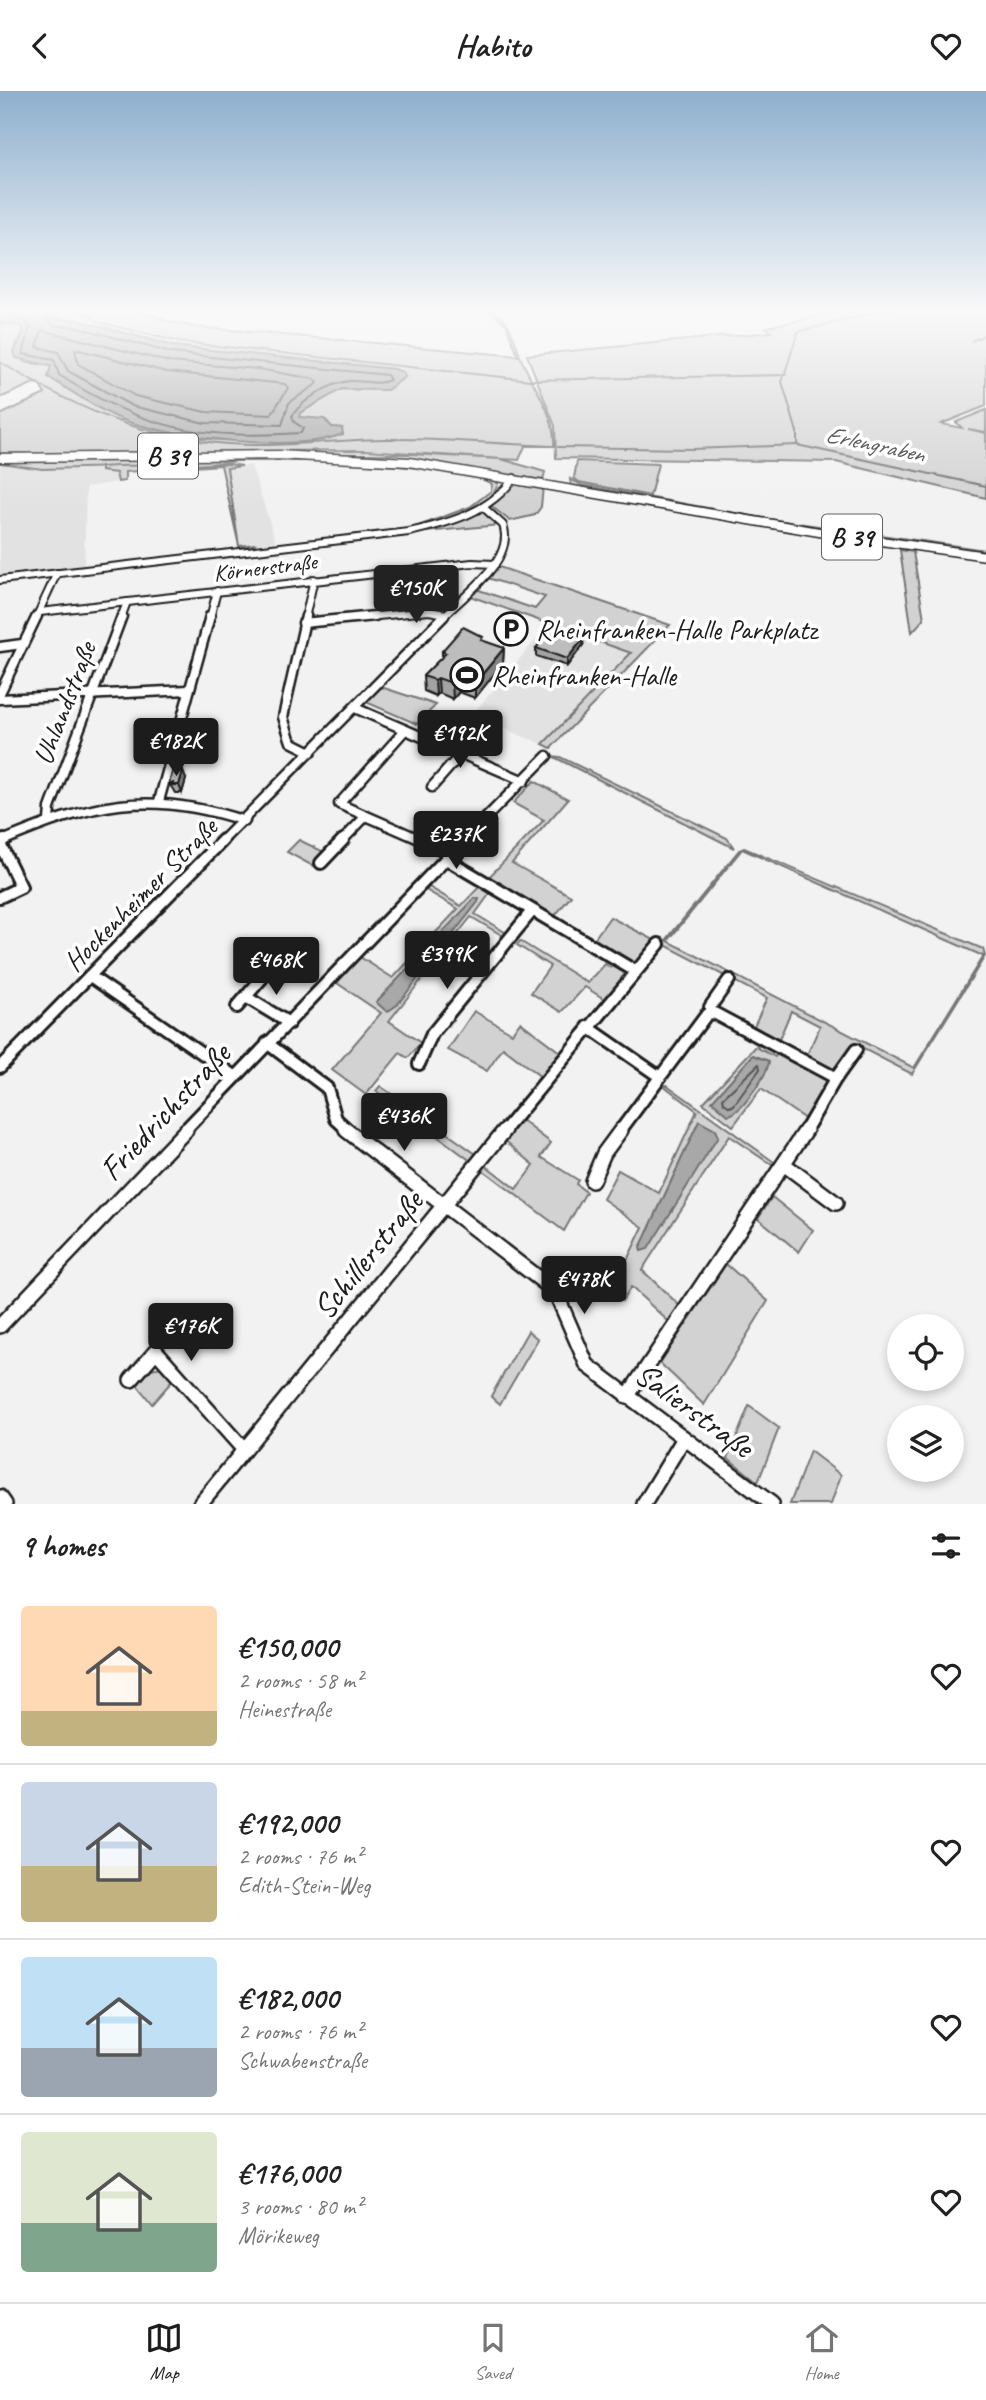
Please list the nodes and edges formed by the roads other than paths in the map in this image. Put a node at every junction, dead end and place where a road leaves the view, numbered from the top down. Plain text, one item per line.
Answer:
1 (0, 458) edge
2 (488, 474) junction
3 (514, 478) junction
4 (501, 489) junction
5 (483, 507) junction
6 (986, 556) edge
7 (495, 564) junction
8 (57, 573) junction
9 (314, 579) junction
10 (0, 580) edge
11 (217, 591) junction
12 (127, 602) junction
13 (40, 612) junction
14 (446, 614) junction
15 (303, 623) junction
16 (22, 644) junction
17 (0, 647) edge
18 (188, 690) junction
19 (90, 693) junction
20 (0, 696) edge
21 (355, 708) junction
22 (405, 730) junction
23 (311, 752) junction
24 (461, 754) junction
25 (547, 756) dead end
26 (524, 781) junction
27 (432, 787) dead end
28 (159, 801) junction
29 (366, 816) junction
30 (50, 820) junction
31 (245, 821) junction
32 (0, 843) edge
33 (449, 857) junction
34 (321, 863) dead end
35 (0, 897) edge
36 (532, 911) junction
37 (659, 944) dead end
38 (635, 971) junction
39 (90, 976) junction
40 (262, 978) dead end
41 (729, 981) dead end
42 (246, 997) junction
43 (237, 1007) dead end
44 (711, 1013) junction
45 (289, 1023) junction
46 (588, 1027) junction
47 (267, 1043) junction
48 (856, 1049) dead end
49 (419, 1064) dead end
50 (0, 1067) edge
51 (235, 1076) junction
52 (660, 1077) junction
53 (836, 1078) junction
54 (785, 1165) junction
55 (592, 1181) dead end
56 (836, 1203) dead end
57 (444, 1206) junction
58 (0, 1326) edge
59 (131, 1380) dead end
60 (627, 1397) junction
61 (684, 1438) junction
62 (244, 1450) junction
63 (0, 1497) edge
64 (5, 1504) edge
65 (200, 1504) edge
66 (644, 1504) edge
67 (772, 1504) edge

1 - 2 main road, B 39
2 - 3 main road, B 39
2 - 4 street
3 - 4 street
3 - 6 main road, B 39
4 - 5 street
5 - 7 street, Hockenheimer Straße
5 - 8 street
7 - 9 street, Körnerstraße
7 - 14 street, Hockenheimer Straße
8 - 10 street
8 - 13 street
9 - 11 street, Körnerstraße
9 - 15 street
11 - 12 street, Körnerstraße
11 - 18 street
12 - 13 street, Körnerstraße
12 - 19 street, Uhlandstraße
13 - 16 street
14 - 15 street
14 - 21 street, Hockenheimer Straße
15 - 23 street
16 - 17 street
16 - 20 street
18 - 19 street
18 - 28 street
19 - 20 street
19 - 30 street, Uhlandstraße
21 - 22 street
21 - 23 street, Hockenheimer Straße
22 - 24 street
22 - 29 street
23 - 31 street, Hockenheimer Straße
24 - 26 street
24 - 27 street
25 - 26 street, Friedrichstraße
26 - 33 street, Friedrichstraße
28 - 30 street
28 - 31 street
29 - 33 street
29 - 34 street
30 - 32 street
31 - 39 street, Hockenheimer Straße
32 - 35 street
33 - 36 street
33 - 45 street, Friedrichstraße
36 - 38 street
36 - 49 street
37 - 38 street, Schillerstraße
38 - 46 street, Schillerstraße
39 - 50 street, Hockenheimer Straße
39 - 51 street
40 - 42 street
41 - 44 street
42 - 43 street
42 - 45 street
44 - 52 street
44 - 53 street
45 - 47 street, Friedrichstraße
46 - 52 street
46 - 57 street, Schillerstraße
47 - 51 street, Friedrichstraße
47 - 57 street, Salierstraße
48 - 53 street
51 - 58 street, Friedrichstraße
52 - 55 street
53 - 54 street
54 - 56 street
54 - 60 street
57 - 60 street, Salierstraße
57 - 62 street, Schillerstraße
59 - 62 street
60 - 61 street, Salierstraße
61 - 66 street
61 - 67 street, Salierstraße
62 - 65 street, Schillerstraße
63 - 64 street

